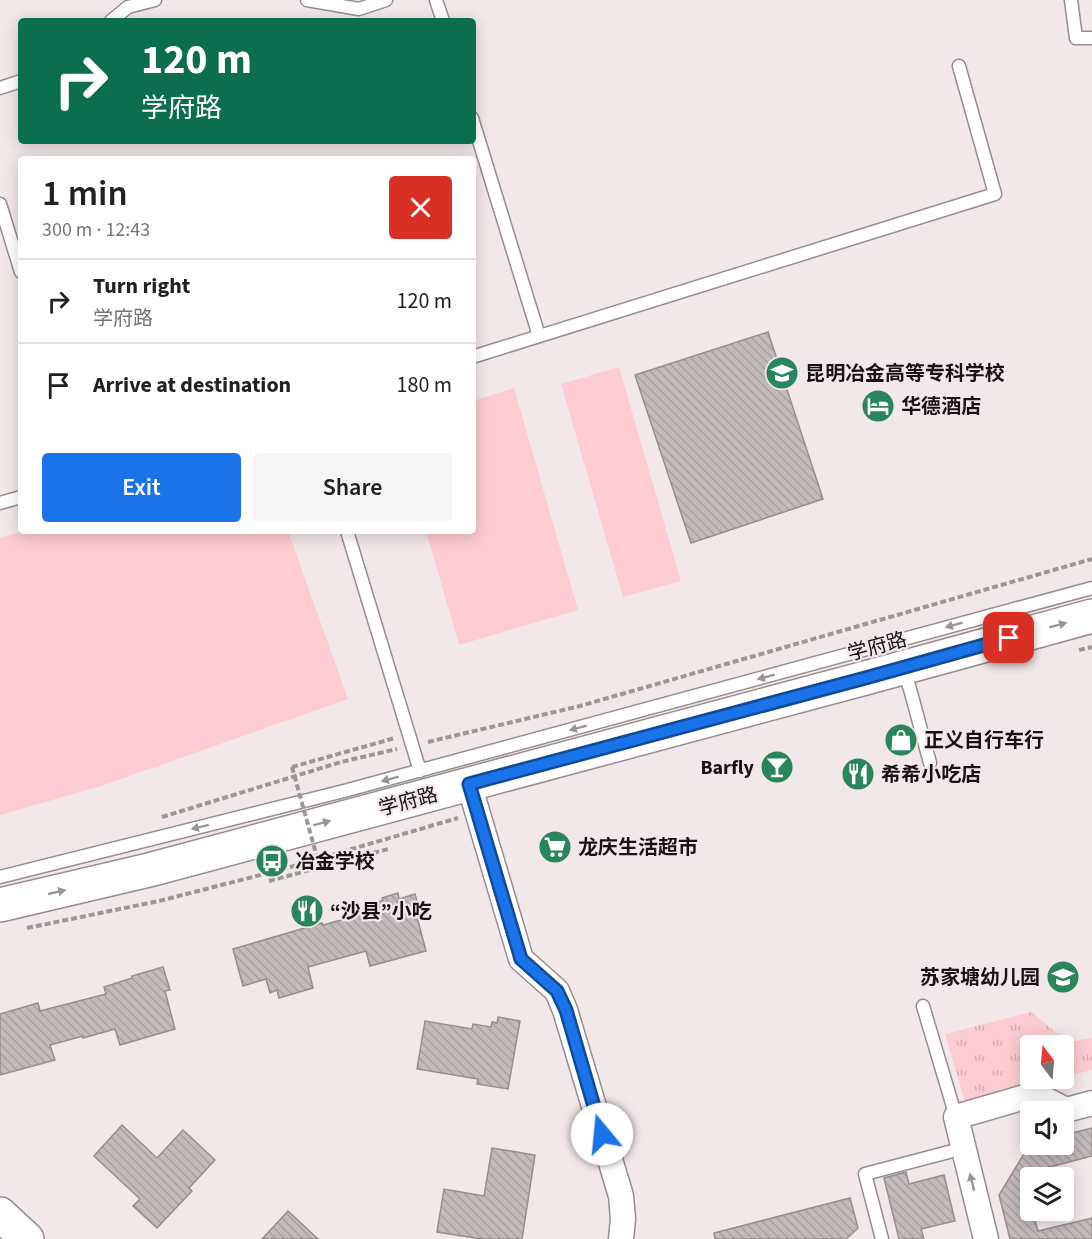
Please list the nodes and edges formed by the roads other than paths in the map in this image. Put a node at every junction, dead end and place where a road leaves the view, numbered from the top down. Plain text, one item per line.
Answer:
1 (155, 0) edge
2 (307, 0) edge
3 (386, 0) edge
4 (436, 0) edge
5 (1071, 0) edge
6 (115, 18) edge
7 (442, 18) edge
8 (1092, 38) edge
9 (959, 66) dead end
10 (18, 82) edge
11 (0, 88) edge
12 (476, 131) edge
13 (0, 204) edge
14 (18, 262) edge
15 (539, 336) junction
16 (476, 356) edge
17 (18, 497) edge
18 (0, 503) edge
19 (348, 534) edge
20 (1092, 588) edge
21 (1092, 616) edge
22 (903, 667) junction
23 (930, 763) dead end
24 (420, 771) junction
25 (469, 784) junction
26 (0, 877) edge
27 (0, 905) edge
28 (924, 1006) dead end
29 (1092, 1103) edge
30 (956, 1117) junction
31 (964, 1148) junction
32 (0, 1214) edge
33 (27, 1239) edge
34 (621, 1239) edge
35 (882, 1239) edge
36 (986, 1239) edge

1 - 6 lane
2 - 3 lane
4 - 7 lane
5 - 8 lane
9 - 15 lane
10 - 11 lane
12 - 15 lane
13 - 14 lane
15 - 16 lane
17 - 18 lane
19 - 24 lane
20 -> 24 lane, 学府路
22 -> 21 main road, 学府路
22 - 23 lane
22 - 25 main road, 学府路
24 -> 26 lane, 学府路
27 -> 25 main road, 学府路
25 - 34 street
28 - 30 lane
29 - 30 street
30 - 31 street
31 - 35 lane
36 -> 31 street
32 - 33 main road

